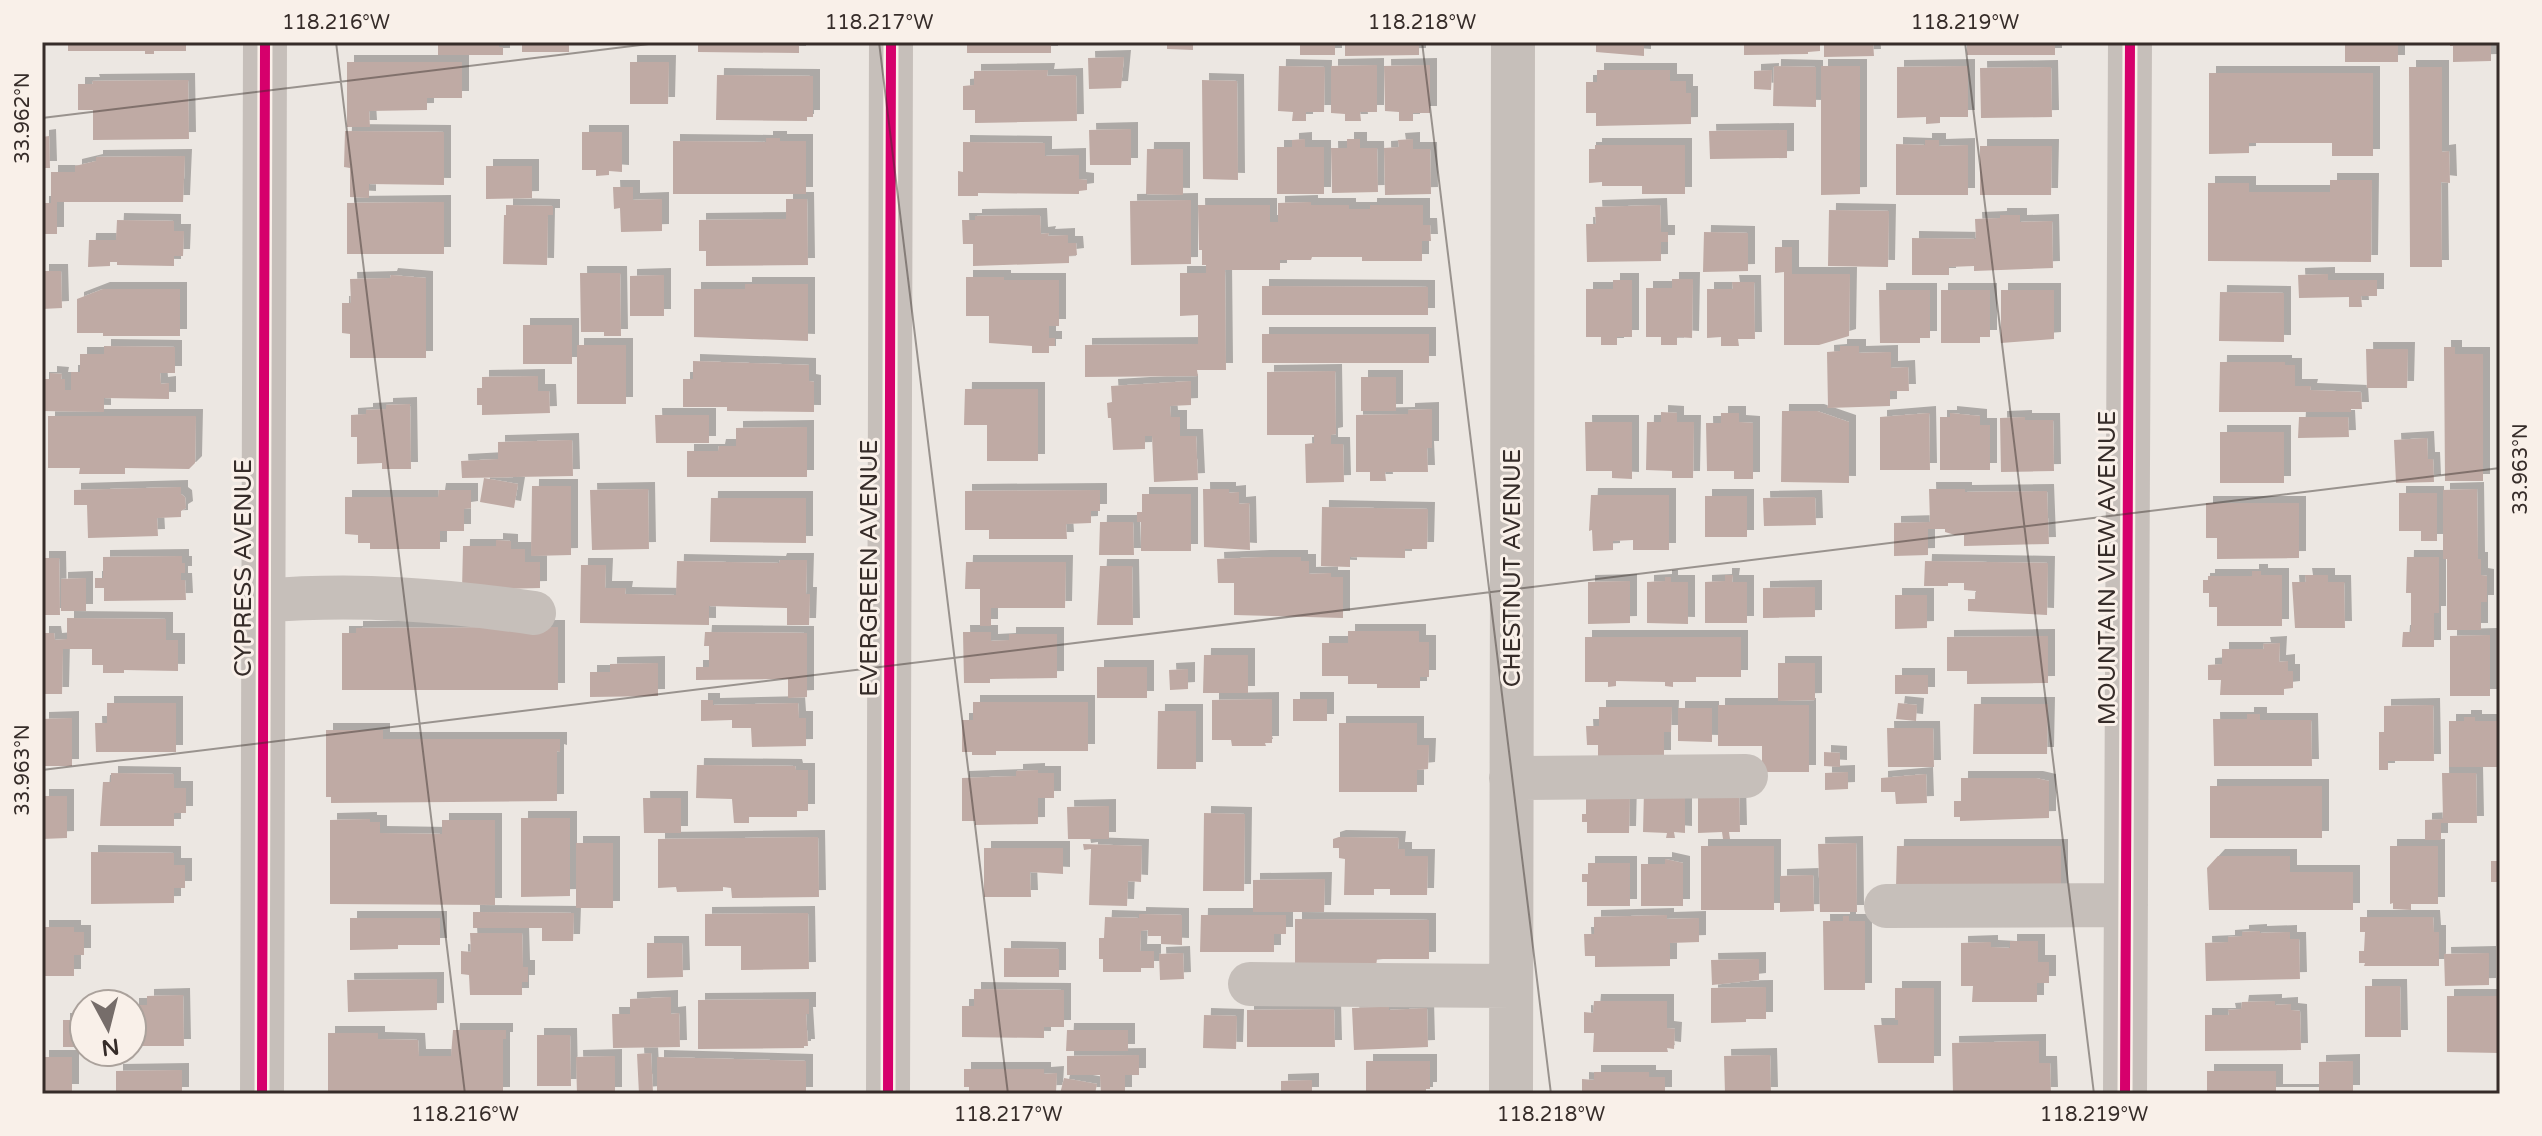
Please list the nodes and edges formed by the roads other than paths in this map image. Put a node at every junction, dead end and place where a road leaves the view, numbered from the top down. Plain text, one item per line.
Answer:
1 (265, 42) edge
2 (891, 42) edge
3 (1513, 42) edge
4 (2130, 42) edge
5 (263, 601) junction
6 (534, 613) dead end
7 (1746, 776) dead end
8 (1511, 778) junction
9 (2126, 914) junction
10 (1886, 916) dead end
11 (1250, 984) dead end
12 (1511, 986) junction
13 (262, 1094) edge
14 (888, 1094) edge
15 (1511, 1094) edge
16 (2125, 1094) edge

1 - 5 street, CYPRESS AVENUE
2 - 14 street, EVERGREEN AVENUE
3 - 8 street, CHESTNUT AVENUE
4 - 9 street, MOUNTAIN VIEW AVENUE
5 - 6 street
5 - 13 street, CYPRESS AVENUE
7 - 8 street
8 - 12 street, CHESTNUT AVENUE
9 - 10 street
9 - 16 street, MOUNTAIN VIEW AVENUE
11 - 12 street
12 - 15 street, CHESTNUT AVENUE

